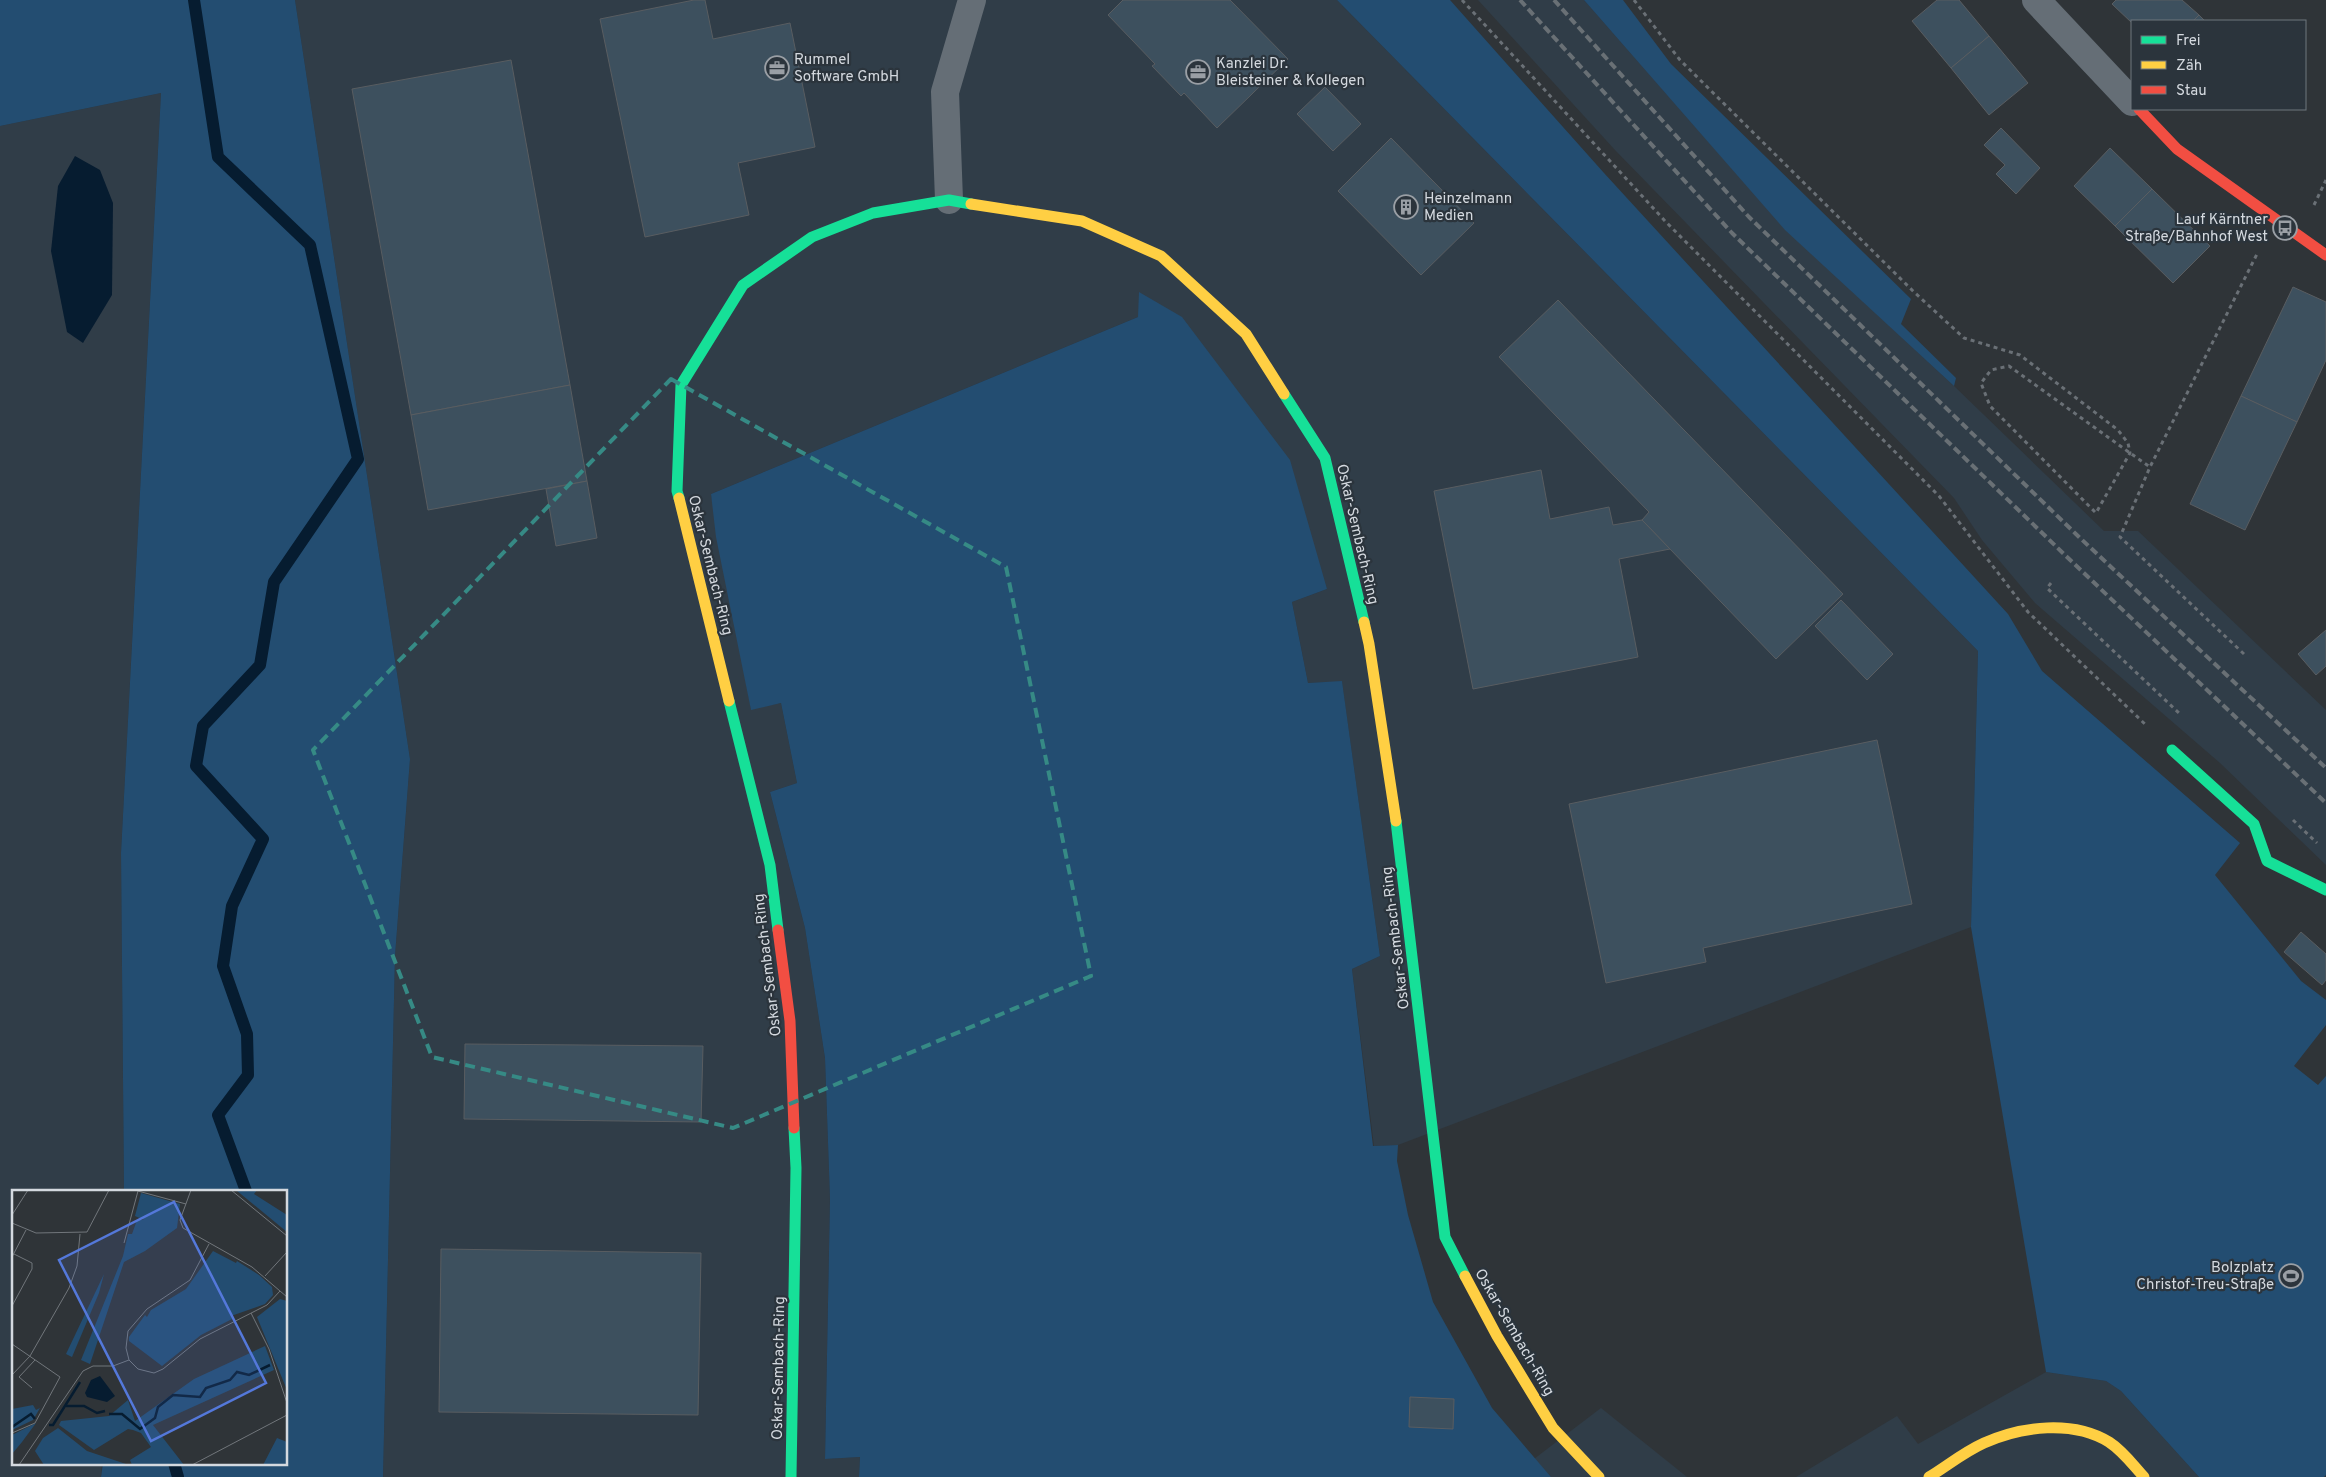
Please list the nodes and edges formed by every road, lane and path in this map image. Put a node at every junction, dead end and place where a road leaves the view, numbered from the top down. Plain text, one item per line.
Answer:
1 (972, 0) edge
2 (1462, 0) edge
3 (1634, 0) edge
4 (2036, 0) edge
5 (2131, 101) edge
6 (2140, 110) edge
7 (949, 200) junction
8 (2274, 220) junction
9 (2326, 255) edge
10 (2130, 453) junction
11 (2150, 467) junction
12 (2051, 584) dead end
13 (2244, 654) dead end
14 (2186, 720) dead end
15 (2172, 750) joint
16 (2292, 819) dead end
17 (2306, 832) dead end
18 (2326, 890) edge
19 (791, 1477) edge
20 (1599, 1477) edge
21 (1929, 1477) edge
22 (2144, 1477) edge

1 - 7 street
2 - 15 path
3 - 10 path
4 - 5 street
6 - 8 street
7 - 19 street, Oskar-Sembach-Ring
7 - 20 street, Oskar-Sembach-Ring
8 - 9 street
8 - 11 path
10 - 10 path
10 - 11 path
11 - 13 path
12 - 14 path
15 - 18 street
16 - 17 path
21 - 22 street

